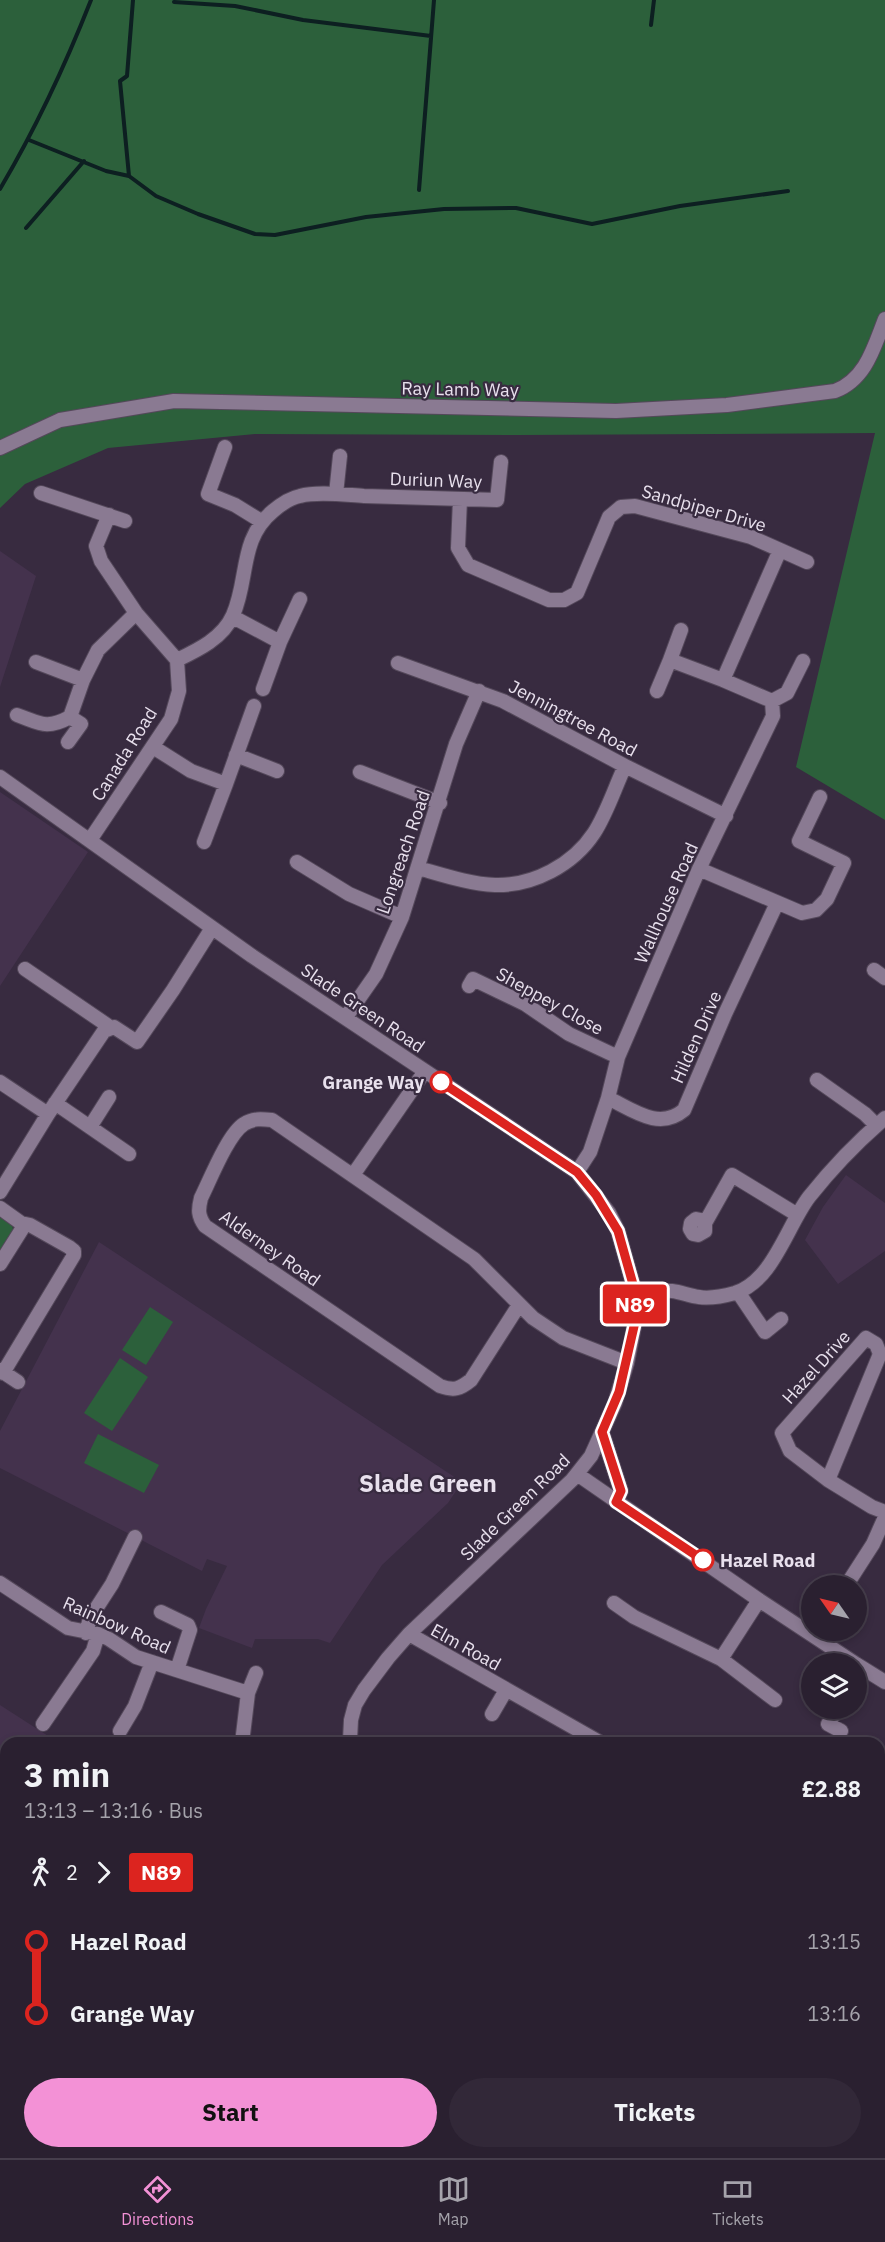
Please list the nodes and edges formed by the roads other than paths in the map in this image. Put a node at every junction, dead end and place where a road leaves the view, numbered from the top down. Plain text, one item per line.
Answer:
1 (885, 318) edge
2 (225, 447) dead end
3 (0, 448) edge
4 (340, 456) dead end
5 (501, 462) dead end
6 (41, 493) dead end
7 (336, 494) junction
8 (460, 499) junction
9 (109, 515) junction
10 (125, 521) dead end
11 (261, 521) junction
12 (780, 550) junction
13 (807, 562) dead end
14 (300, 599) dead end
15 (136, 613) junction
16 (233, 617) junction
17 (681, 630) dead end
18 (280, 642) junction
19 (177, 660) junction
20 (670, 660) junction
21 (803, 661) dead end
22 (36, 662) dead end
23 (398, 663) dead end
24 (83, 680) junction
25 (723, 680) junction
26 (263, 689) dead end
27 (480, 691) junction
28 (657, 692) dead end
29 (772, 701) junction
30 (254, 706) dead end
31 (17, 715) dead end
32 (69, 717) junction
33 (68, 742) dead end
34 (153, 747) junction
35 (236, 755) junction
36 (625, 766) junction
37 (276, 771) dead end
38 (360, 771) dead end
39 (0, 777) edge
40 (226, 784) junction
41 (819, 797) dead end
42 (440, 803) junction
43 (726, 816) junction
44 (90, 840) junction
45 (204, 842) dead end
46 (297, 862) dead end
47 (418, 868) junction
48 (699, 869) junction
49 (777, 903) junction
50 (402, 917) junction
51 (212, 928) junction
52 (25, 969) dead end
53 (473, 979) dead end
54 (346, 1017) junction
55 (109, 1029) junction
56 (618, 1057) junction
57 (424, 1071) junction
58 (817, 1080) dead end
59 (0, 1082) edge
60 (109, 1097) dead end
61 (608, 1098) junction
62 (51, 1108) junction
63 (881, 1121) edge
64 (90, 1127) junction
65 (129, 1154) dead end
66 (577, 1172) junction
67 (353, 1175) junction
68 (0, 1192) edge
69 (0, 1208) edge
70 (796, 1214) junction
71 (21, 1223) junction
72 (705, 1224) dead end
73 (0, 1264) edge
74 (738, 1292) junction
75 (636, 1295) junction
76 (519, 1305) junction
77 (781, 1319) dead end
78 (627, 1363) junction
79 (2, 1371) edge
80 (18, 1382) dead end
81 (602, 1432) junction
82 (577, 1474) junction
83 (828, 1480) junction
84 (616, 1502) junction
85 (885, 1512) edge
86 (885, 1517) edge
87 (135, 1537) dead end
88 (853, 1575) edge
89 (1, 1586) edge
90 (759, 1600) junction
91 (614, 1603) dead end
92 (161, 1612) dead end
93 (801, 1624) edge
94 (92, 1634) junction
95 (409, 1634) junction
96 (825, 1641) edge
97 (839, 1653) edge
98 (721, 1659) junction
99 (152, 1662) junction
100 (177, 1670) junction
101 (256, 1673) dead end
102 (867, 1673) edge
103 (885, 1682) edge
104 (506, 1690) junction
105 (248, 1693) junction
106 (775, 1700) dead end
107 (492, 1714) dead end
108 (831, 1719) edge
109 (43, 1724) dead end
110 (120, 1731) dead end
111 (842, 1731) dead end
112 (243, 1737) edge
113 (348, 1737) edge
114 (590, 1737) edge

1 - 3 street, Ray Lamb Way
2 - 11 street
4 - 7 street
5 - 8 street, Duriun Way
6 - 9 street
7 - 8 street, Duriun Way
7 - 11 street, Duriun Way
8 - 12 street, Sandpiper Drive
9 - 10 street
9 - 15 street
11 - 16 street, Duriun Way
12 - 13 street, Sandpiper Drive
12 - 25 street
14 - 18 street
15 - 19 street
15 - 24 street
16 - 18 street
16 - 19 street, Duriun Way
17 - 20 street
18 - 26 street
19 - 34 street, Canada Road
20 - 25 street
20 - 28 street
21 - 29 street
22 - 24 street
23 - 27 street, Jenningtree Road
24 - 32 street
25 - 29 street
27 - 36 street, Jenningtree Road
27 - 42 street, Longreach Road
29 - 43 street, Wallhouse Road
30 - 35 street
31 - 32 street
32 - 33 street
34 - 40 street
34 - 44 street, Canada Road
35 - 37 street
35 - 40 street
36 - 43 street, Jenningtree Road
36 - 47 street
38 - 42 street
39 - 44 street, Slade Green Road
40 - 45 street
41 - 49 street
42 - 47 street, Longreach Road
43 - 48 street, Wallhouse Road
44 - 51 street, Slade Green Road
46 - 50 street
47 - 50 street, Longreach Road
48 - 49 street
48 - 56 street, Wallhouse Road
49 - 61 street, Hilden Drive
50 - 54 street, Longreach Road
51 - 54 street, Slade Green Road
51 - 55 street
52 - 55 street
53 - 56 street, Sheppey Close
54 - 57 street, Slade Green Road
55 - 62 street
56 - 61 street, Wallhouse Road
57 - 66 street, Slade Green Road
57 - 67 street
58 - 63 street
59 - 62 street
60 - 64 street
61 - 66 street, Wallhouse Road
62 - 64 street
62 - 68 street
63 - 70 street
64 - 65 street
66 - 75 street, Slade Green Road
67 - 76 street, Alderney Road
67 - 76 street, Alderney Road
69 - 71 street
70 - 72 street
70 - 74 street
71 - 73 street
71 - 79 street
74 - 75 street
74 - 77 street
75 - 78 street, Slade Green Road
76 - 78 street, Alderney Road
78 - 81 street, Slade Green Road
79 - 80 street
81 - 82 street, Slade Green Road
81 - 84 street
82 - 84 street
82 - 95 street, Slade Green Road
83 - 83 street, Hazel Drive
83 - 85 street, Hazel Drive
84 - 90 street
86 - 88 street
87 - 94 street
89 - 94 street, Rainbow Road
90 - 93 street
90 - 98 street
91 - 98 street
92 - 100 street
94 - 99 street, Rainbow Road
94 - 109 street
95 - 104 street, Elm Road
95 - 113 street, Slade Green Road
96 - 97 street
98 - 106 street
99 - 100 street, Rainbow Road
99 - 110 street
100 - 105 street, Rainbow Road
101 - 105 street
102 - 103 street
104 - 107 street, Elm Road
104 - 114 street, Elm Road
105 - 112 street
108 - 111 street

